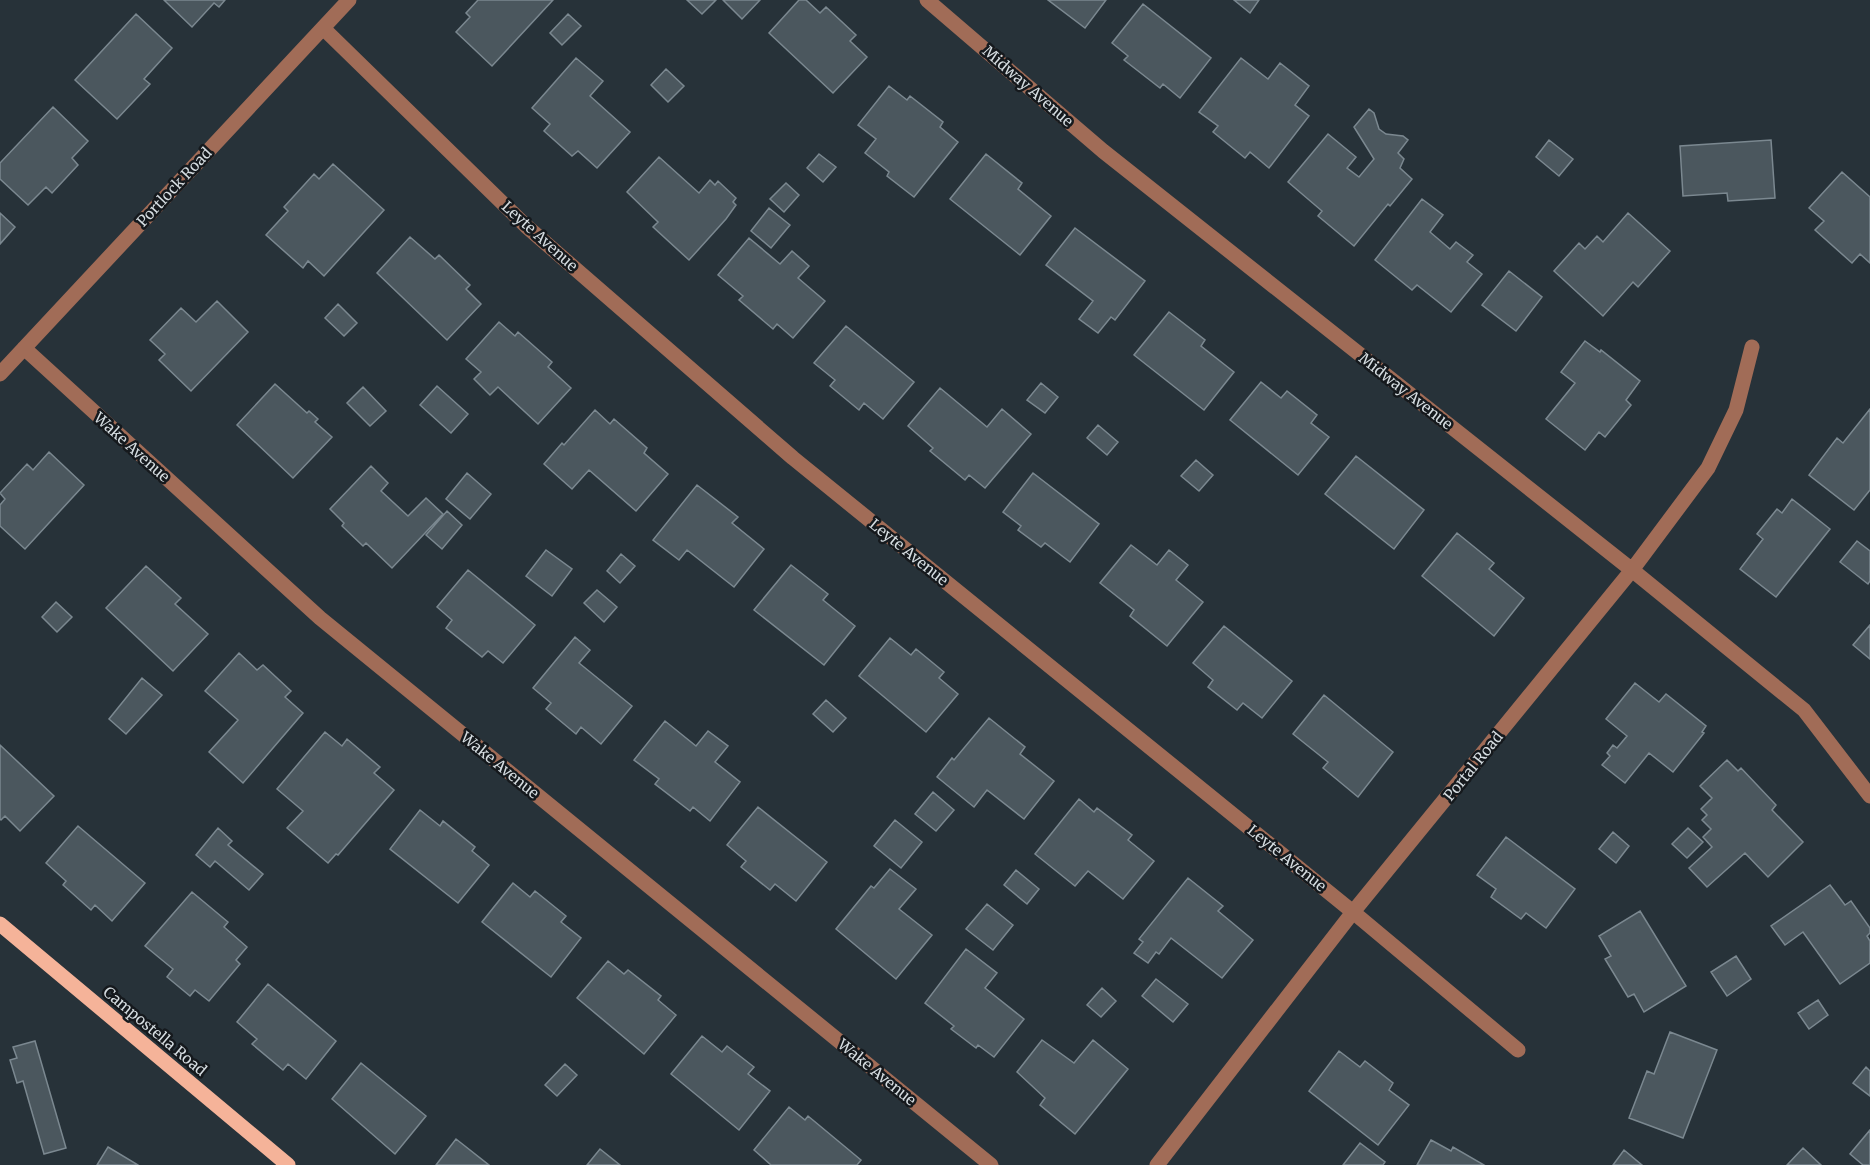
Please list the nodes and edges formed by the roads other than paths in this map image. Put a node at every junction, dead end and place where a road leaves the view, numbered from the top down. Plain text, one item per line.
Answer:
1 (349, 0) edge
2 (927, 0) edge
3 (323, 28) junction
4 (1752, 347) dead end
5 (24, 348) junction
6 (0, 374) edge
7 (1632, 570) junction
8 (1870, 796) edge
9 (1353, 912) junction
10 (0, 924) edge
11 (1518, 1050) dead end
12 (288, 1165) edge
13 (991, 1165) edge
14 (1157, 1165) edge

1 - 3 street, Portlock Road
2 - 7 street, Midway Avenue
3 - 5 street, Portlock Road
3 - 9 street, Leyte Avenue
4 - 7 street, Portal Road
5 - 6 street, Portlock Road
5 - 13 street, Wake Avenue
7 - 8 street, Midway Avenue
7 - 9 street, Portal Road
9 - 11 street, Leyte Avenue
9 - 14 street, Portal Road
10 - 12 main road, Campostella Road

